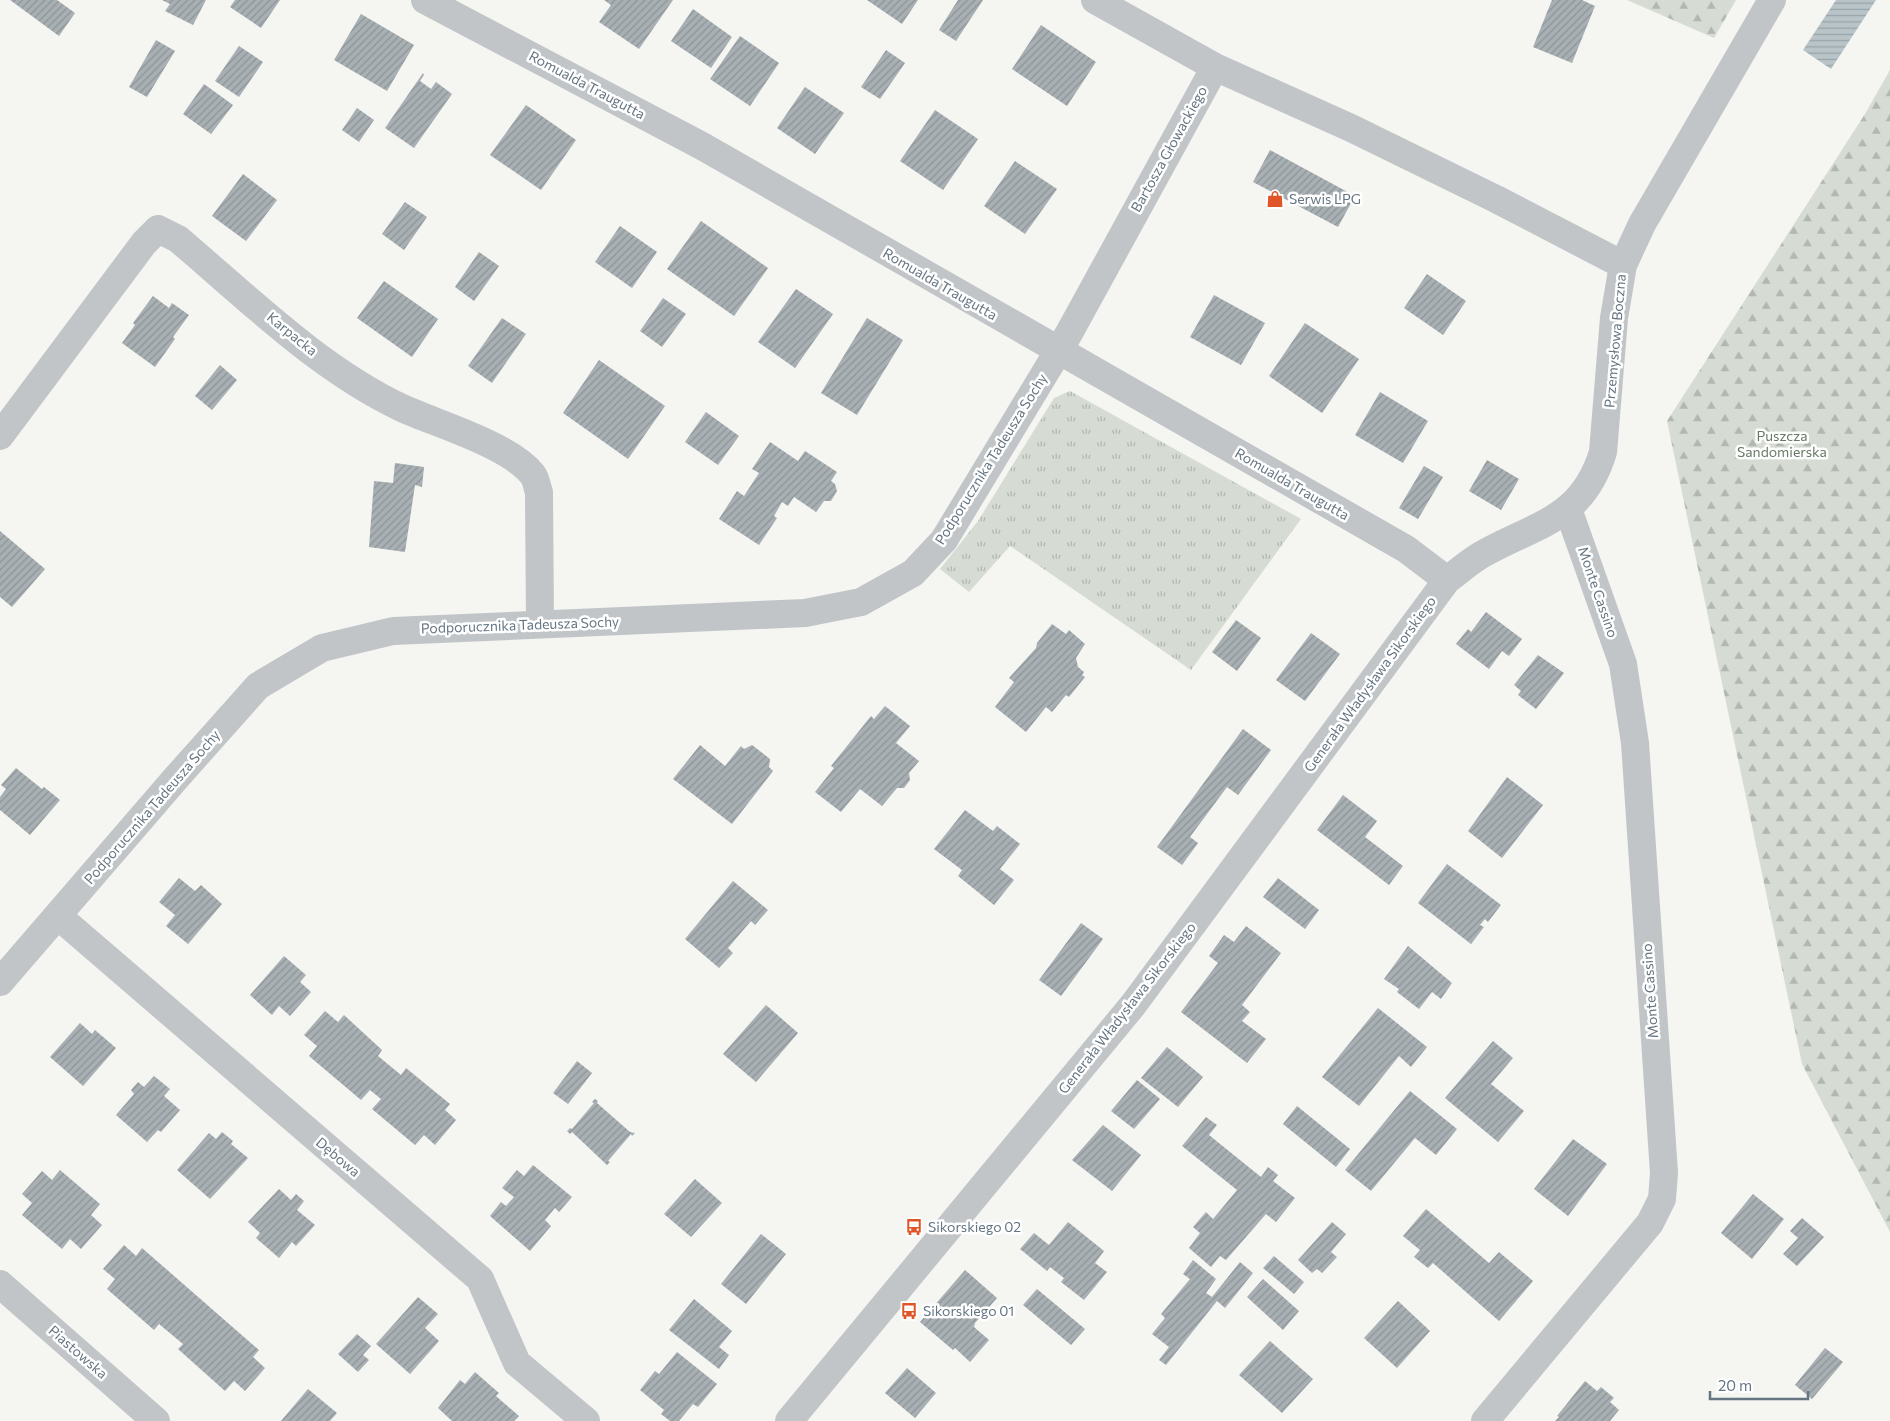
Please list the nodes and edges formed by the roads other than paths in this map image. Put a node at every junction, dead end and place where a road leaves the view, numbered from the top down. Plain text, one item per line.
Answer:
1 (425, 0) edge
2 (1095, 0) edge
3 (1772, 0) edge
4 (1215, 67) junction
5 (1622, 265) junction
6 (1058, 352) junction
7 (0, 436) edge
8 (1568, 509) junction
9 (1447, 580) junction
10 (540, 624) junction
11 (58, 916) junction
12 (0, 982) edge
13 (0, 1284) edge
14 (156, 1421) edge
15 (586, 1421) edge
16 (789, 1421) edge
17 (1485, 1421) edge

1 - 6 street, Romualda Traugutta
2 - 4 street
3 - 5 street, Przemysłowa Boczna
4 - 5 street
4 - 6 street, Bartosza Głowackiego
5 - 8 street, Przemysłowa Boczna
6 - 9 street, Romualda Traugutta
6 - 10 street, Podporucznika Tadeusza Sochy
7 - 10 street, Karpacka
8 - 9 street, Przemysłowa Boczna
8 - 17 street, Monte Cassino
9 - 16 street, Generała Władysława Sikorskiego
10 - 11 street, Podporucznika Tadeusza Sochy
11 - 12 street, Podporucznika Tadeusza Sochy
11 - 15 street, Dębowa
13 - 14 street, Piastowska

